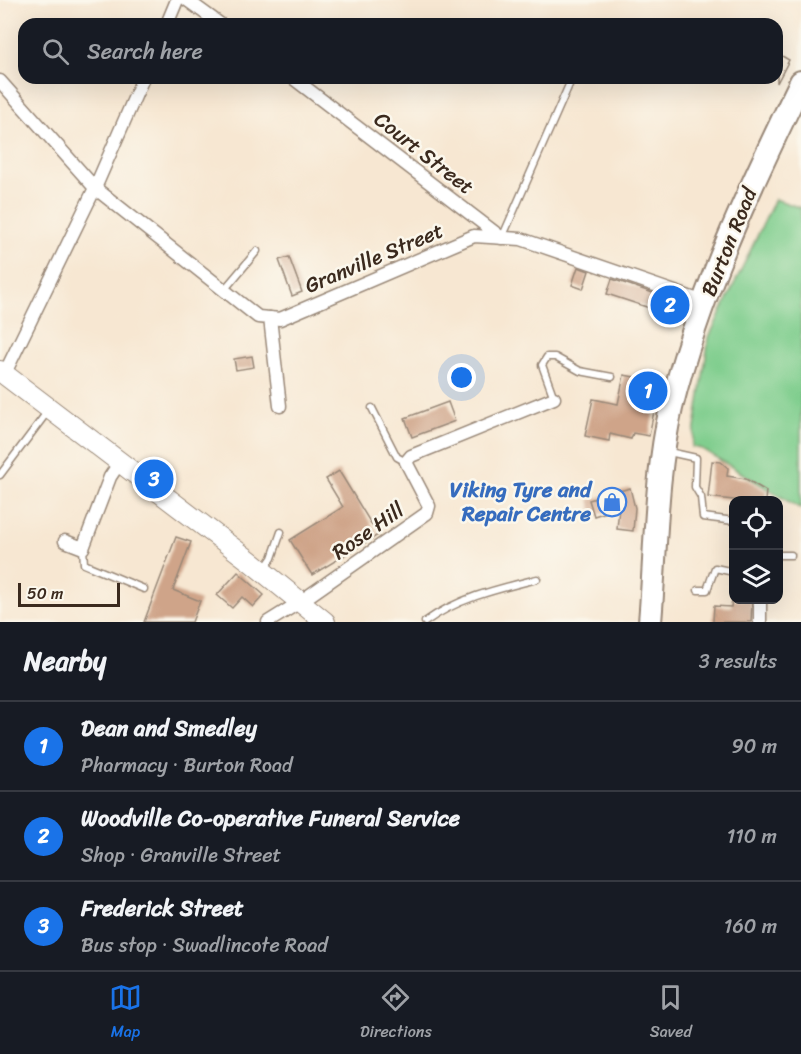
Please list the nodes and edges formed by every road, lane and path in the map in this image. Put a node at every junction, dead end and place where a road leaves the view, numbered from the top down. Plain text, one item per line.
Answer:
1 (177, 0) edge
2 (188, 0) edge
3 (170, 18) edge
4 (212, 18) edge
5 (0, 81) edge
6 (801, 82) edge
7 (140, 84) edge
8 (301, 84) edge
9 (569, 84) edge
10 (95, 188) junction
11 (502, 238) junction
12 (256, 251) dead end
13 (224, 290) junction
14 (704, 302) junction
15 (270, 318) junction
16 (2, 373) edge
17 (612, 377) dead end
18 (554, 398) joint
19 (280, 406) dead end
20 (372, 408) dead end
21 (50, 409) junction
22 (663, 451) junction
23 (120, 462) junction
24 (406, 462) junction
25 (0, 476) edge
26 (729, 520) edge
27 (281, 532) dead end
28 (65, 541) dead end
29 (82, 548) junction
30 (783, 555) edge
31 (791, 555) dead end
32 (263, 571) junction
33 (729, 571) edge
34 (537, 579) dead end
35 (144, 588) dead end
36 (698, 590) dead end
37 (300, 602) junction
38 (760, 604) edge
39 (268, 622) edge
40 (325, 622) edge
41 (424, 622) edge
42 (650, 622) edge
43 (760, 622) edge

1 - 3 street
2 - 4 street
5 - 10 street
6 - 14 highway, Burton Road
7 - 10 street
8 - 11 street, Court Street
9 - 11 lane
10 - 13 street
10 - 16 street
11 - 14 street, Granville Street
11 - 15 street, Granville Street
12 - 13 lane
13 - 15 street
14 - 22 highway, Burton Road
15 - 19 street
16 - 21 main road
17 - 18 lane
18 - 24 street
20 - 24 lane
21 - 23 main road
21 - 25 lane
22 - 26 lane
22 - 42 highway, Burton Road
23 - 29 street
23 - 32 main road
24 - 37 street, Rose Hill
27 - 32 lane
28 - 29 street
29 - 35 lane
30 - 31 lane
32 - 37 main road
33 - 36 lane
34 - 41 lane
37 - 39 street, Rose Hill
37 - 40 main road
38 - 43 street

